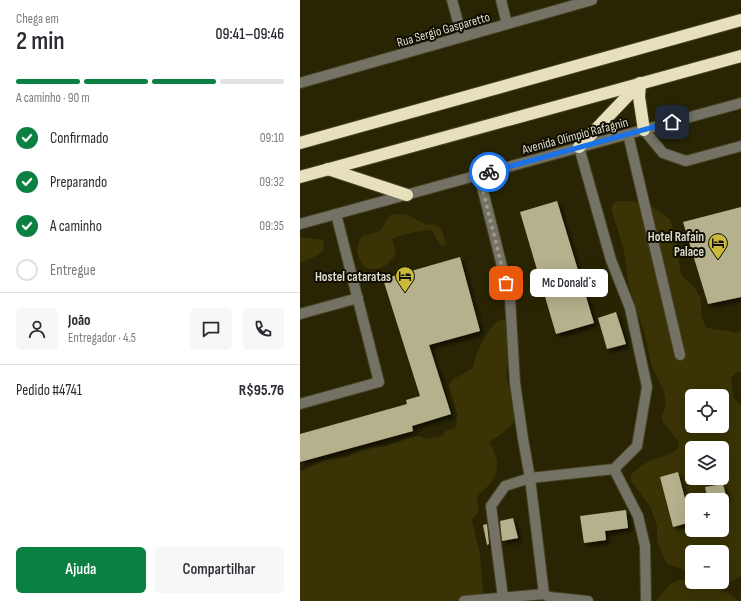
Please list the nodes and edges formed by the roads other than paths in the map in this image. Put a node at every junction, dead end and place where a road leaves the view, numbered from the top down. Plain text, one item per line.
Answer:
1 (452, 0) edge
2 (501, 0) edge
3 (592, 0) edge
4 (741, 20) edge
5 (507, 24) junction
6 (462, 37) junction
7 (741, 56) edge
8 (300, 83) edge
9 (640, 84) junction
10 (741, 103) edge
11 (644, 130) junction
12 (628, 134) junction
13 (300, 143) edge
14 (741, 146) edge
15 (579, 147) junction
16 (328, 169) junction
17 (479, 175) junction
18 (300, 177) edge
19 (407, 195) junction
20 (336, 214) junction
21 (300, 224) edge
22 (358, 298) junction
23 (300, 314) edge
24 (680, 355) dead end
25 (300, 404) edge
26 (614, 469) junction
27 (530, 478) junction
28 (544, 594) junction
29 (503, 597) junction
30 (464, 601) edge
31 (588, 601) edge
32 (646, 601) edge

1 - 6 street
2 - 5 street
3 - 5 street, Rua Sergio Gasparetto
4 - 13 highway
5 - 6 street, Rua Sergio Gasparetto
6 - 8 street, Rua Sergio Gasparetto
7 - 9 highway
9 - 11 highway
9 - 15 highway
9 - 16 highway
10 - 11 street, Avenida Olímpio Rafagnin
11 - 12 street, Avenida Olímpio Rafagnin
11 - 14 street
12 - 15 street, Avenida Olímpio Rafagnin
12 - 24 street
15 - 17 street, Avenida Olímpio Rafagnin
15 - 26 street
16 - 18 highway
16 - 19 highway
17 - 19 street, Avenida Olímpio Rafagnin
17 - 27 street
19 - 20 street, Avenida Olímpio Rafagnin
20 - 21 street, Avenida Olímpio Rafagnin
20 - 22 street
22 - 23 street
22 - 25 street
26 - 27 street
26 - 32 street
27 - 28 street
27 - 29 street
28 - 29 street
28 - 31 street
29 - 30 street

